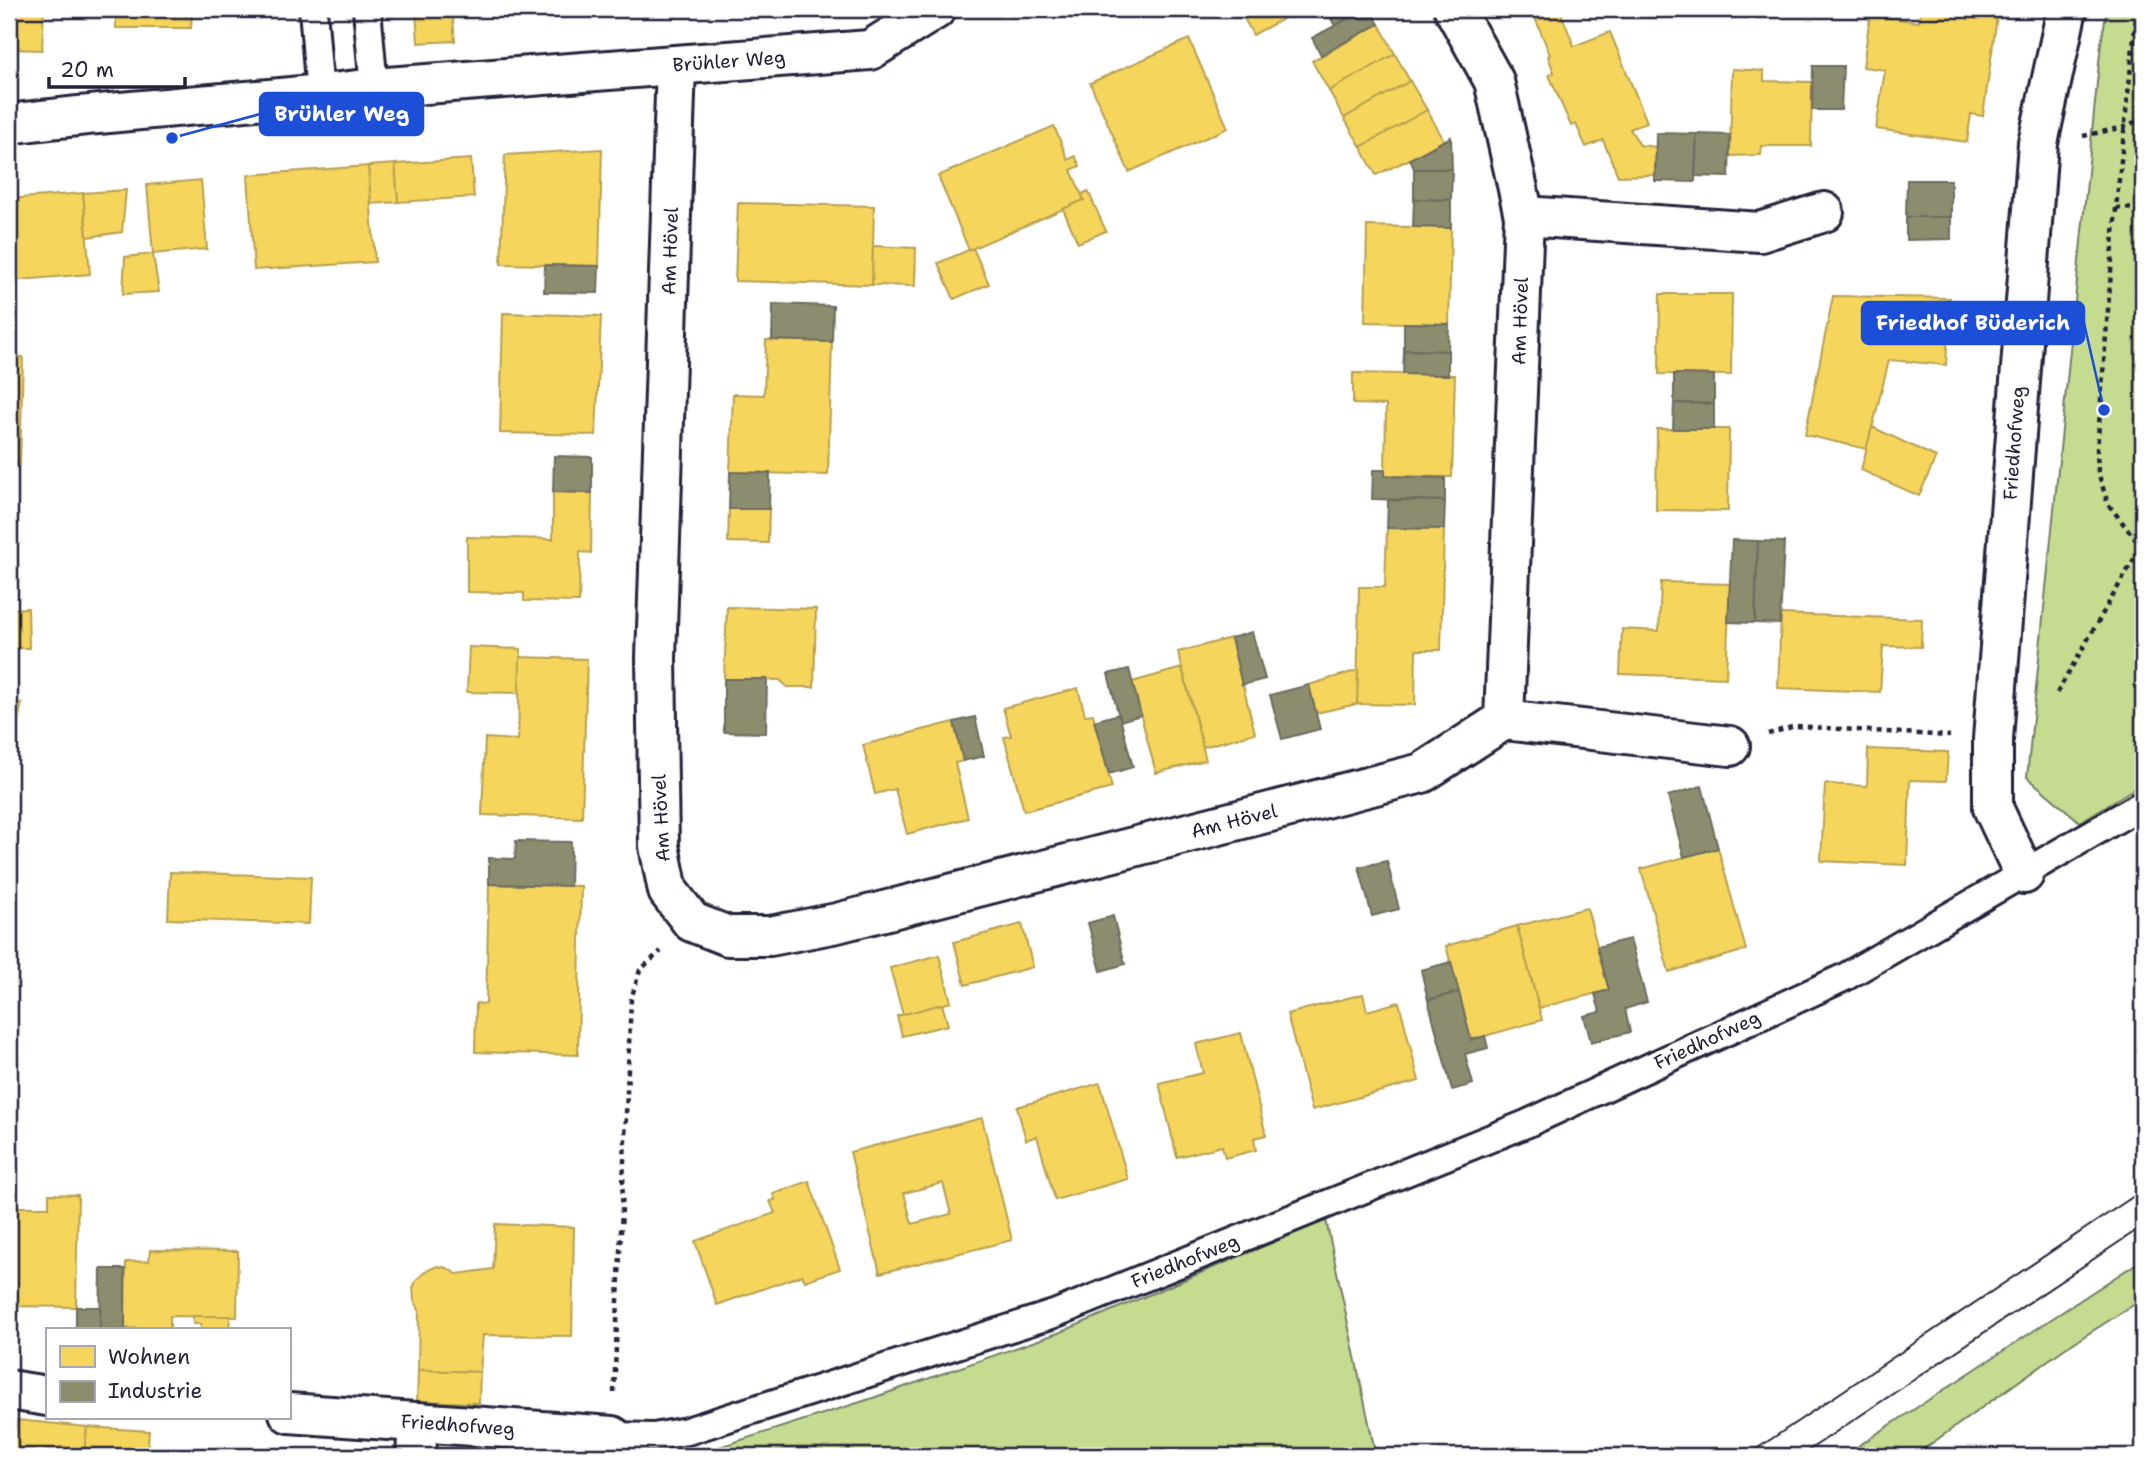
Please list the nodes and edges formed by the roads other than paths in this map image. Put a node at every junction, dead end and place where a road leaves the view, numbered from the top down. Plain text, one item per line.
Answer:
1 (313, 9) edge
2 (367, 9) edge
3 (936, 9) edge
4 (1454, 9) edge
5 (2067, 9) edge
6 (676, 65) junction
7 (374, 88) junction
8 (320, 95) junction
9 (9, 124) edge
10 (1824, 212) dead end
11 (1524, 216) junction
12 (1504, 720) junction
13 (1730, 746) road end
14 (2143, 804) edge
15 (2024, 874) junction
16 (9, 1390) edge
17 (46, 1396) edge
18 (290, 1413) edge
19 (612, 1436) joint
20 (417, 1439) edge

1 - 8 lane
2 - 7 lane
3 - 6 street, Brühler Weg
4 - 11 street, Am Hövel
5 - 15 street, Friedhofweg
6 - 7 street, Brühler Weg
6 - 12 street, Am Hövel
7 - 8 street, Brühler Weg
8 - 9 street, Brühler Weg
10 - 11 street
11 - 12 street, Am Hövel
12 - 13 street
14 - 15 lane, Friedhofweg
15 - 19 lane, Friedhofweg
16 - 17 street
18 - 20 street, Friedhofweg
19 - 20 street, Friedhofweg

